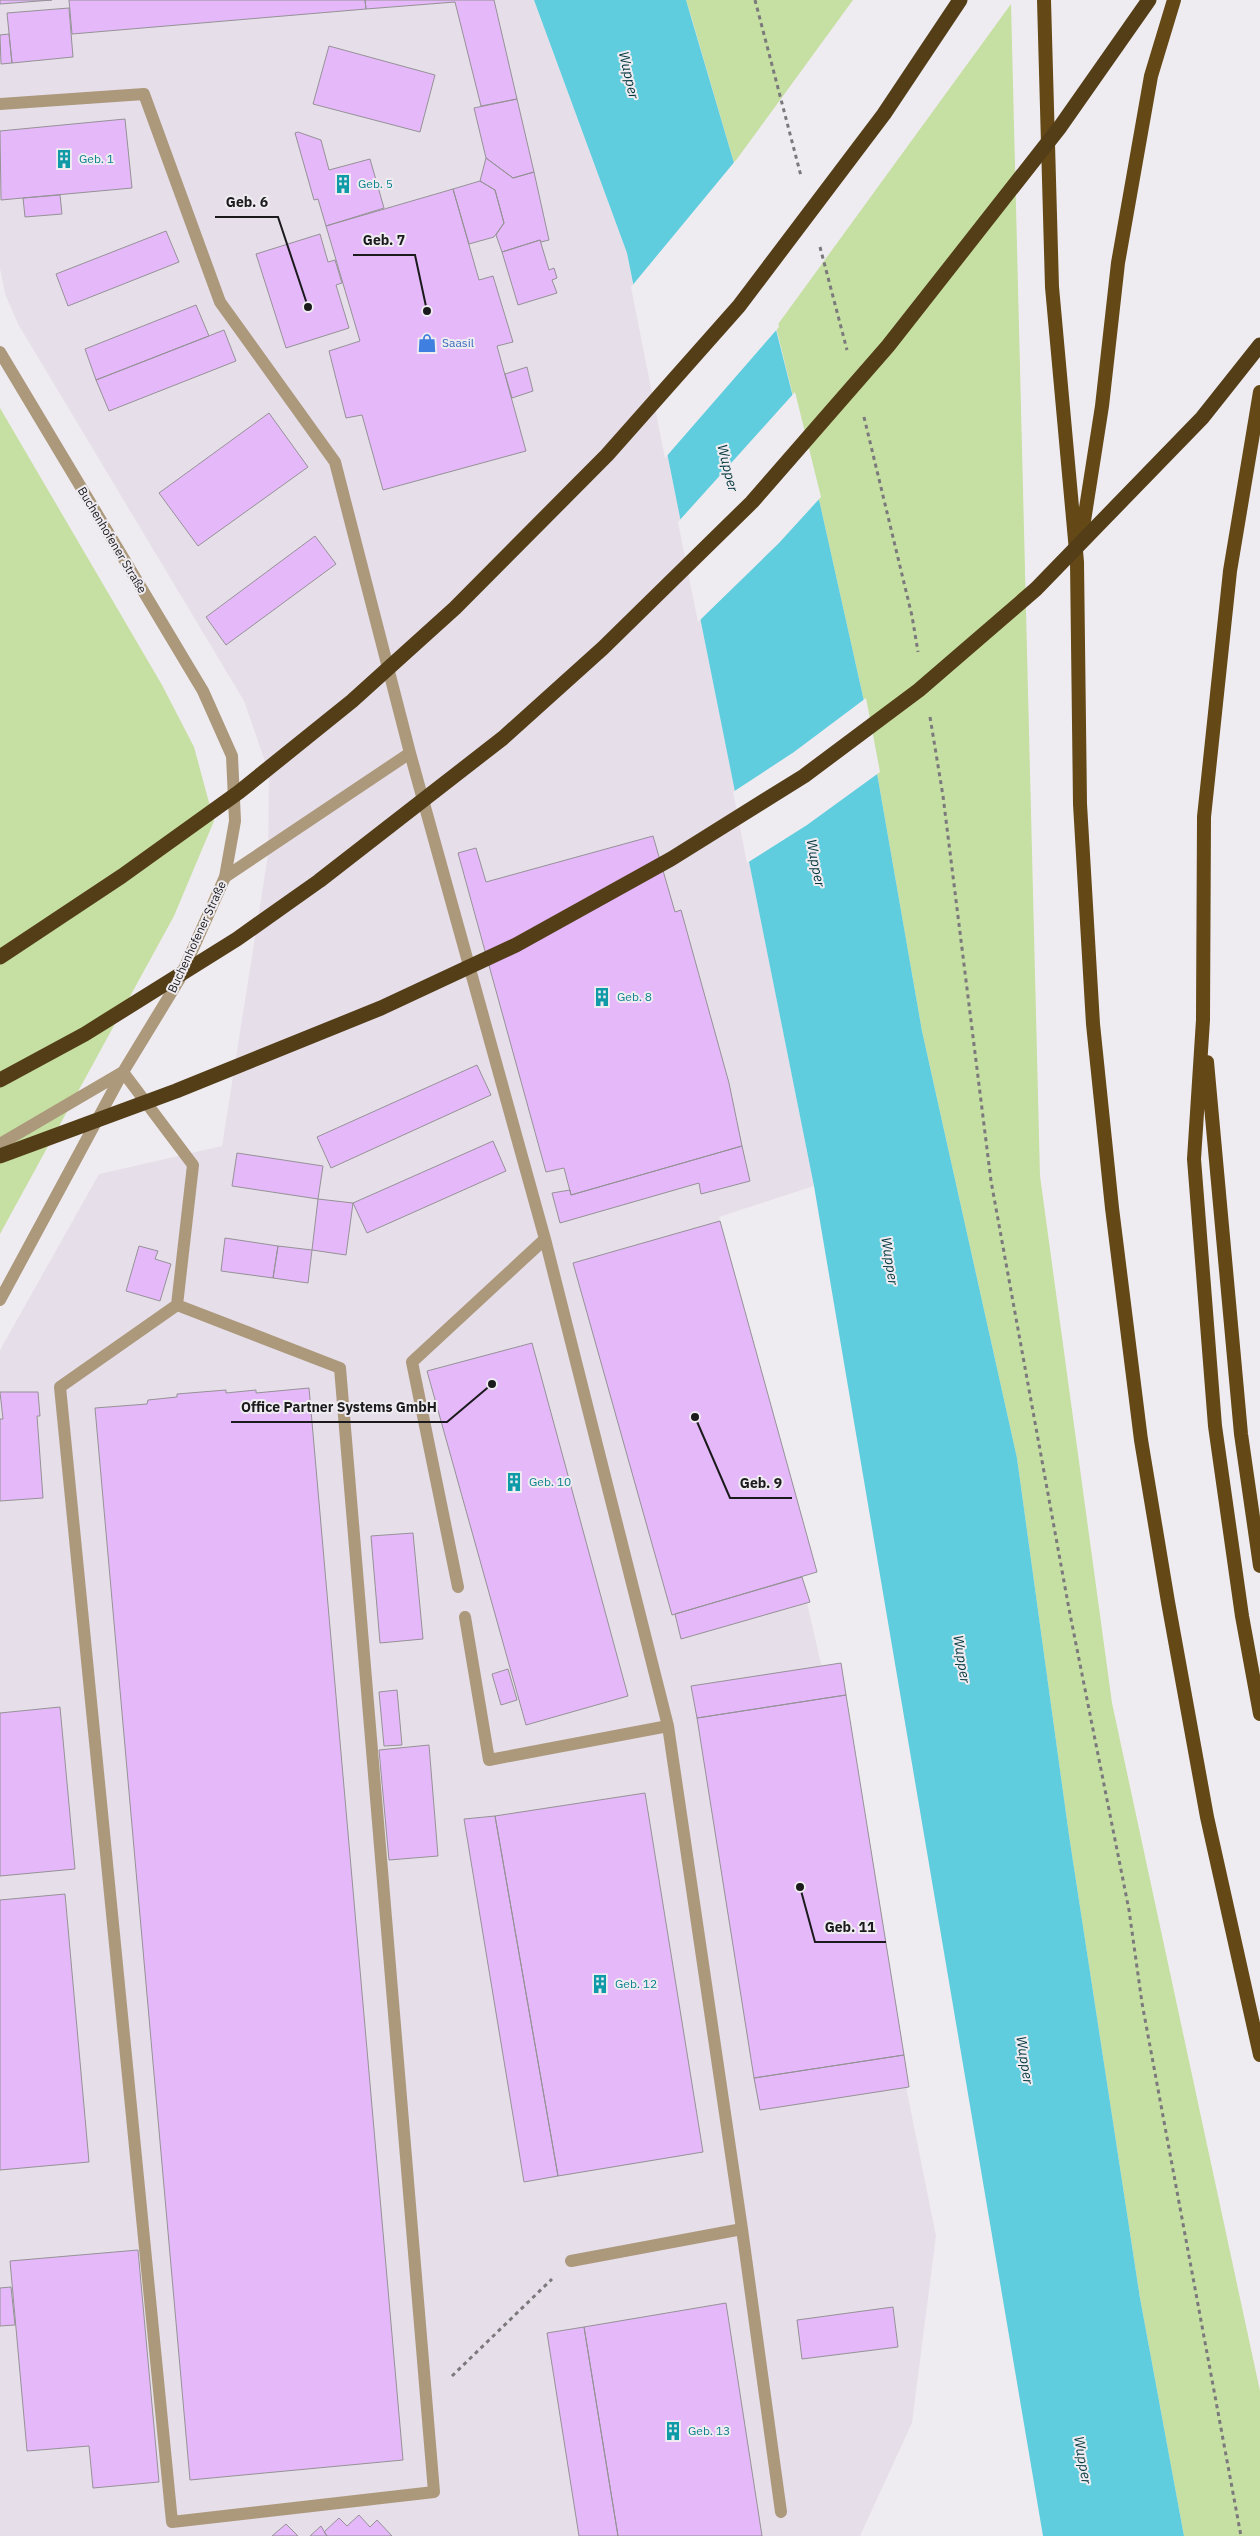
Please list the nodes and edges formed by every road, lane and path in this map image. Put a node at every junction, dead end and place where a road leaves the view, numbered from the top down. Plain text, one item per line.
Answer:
1 (756, 0) edge
2 (960, 0) edge
3 (1044, 0) edge
4 (1149, 0) edge
5 (1174, 0) edge
6 (0, 104) edge
7 (803, 182) dead end
8 (818, 239) dead end
9 (1260, 345) edge
10 (0, 352) edge
11 (848, 354) dead end
12 (1260, 392) edge
13 (862, 411) dead end
14 (1077, 562) junction
15 (919, 654) dead end
16 (929, 711) dead end
17 (410, 753) junction
18 (226, 877) junction
19 (0, 958) edge
20 (1203, 1020) junction
21 (123, 1072) junction
22 (0, 1080) edge
23 (0, 1144) edge
24 (0, 1156) edge
25 (545, 1239) junction
26 (0, 1300) edge
27 (177, 1305) junction
28 (1260, 1566) edge
29 (458, 1587) dead end
30 (465, 1617) dead end
31 (1260, 1714) edge
32 (668, 1726) junction
33 (1260, 2055) edge
34 (742, 2229) junction
35 (571, 2261) joint
36 (426, 2400) junction
37 (781, 2512) dead end
38 (1241, 2536) edge

1 - 7 path
2 - 19 highway, bridge
3 - 14 highway
4 - 22 highway, bridge
5 - 14 highway
6 - 17 street
8 - 11 path
9 - 24 highway, bridge
10 - 18 street, Buchenhofener Straße
12 - 20 highway
13 - 15 path
14 - 33 highway
16 - 38 path
17 - 18 street
17 - 25 street
18 - 21 street, Buchenhofener Straße
20 - 28 highway
20 - 31 highway
21 - 23 street
21 - 26 street, Buchenhofener Straße
21 - 27 street
25 - 29 street
25 - 32 street
27 - 36 street
27 - 36 street
30 - 32 street
32 - 34 street
34 - 35 street
34 - 37 street
35 - 36 path

